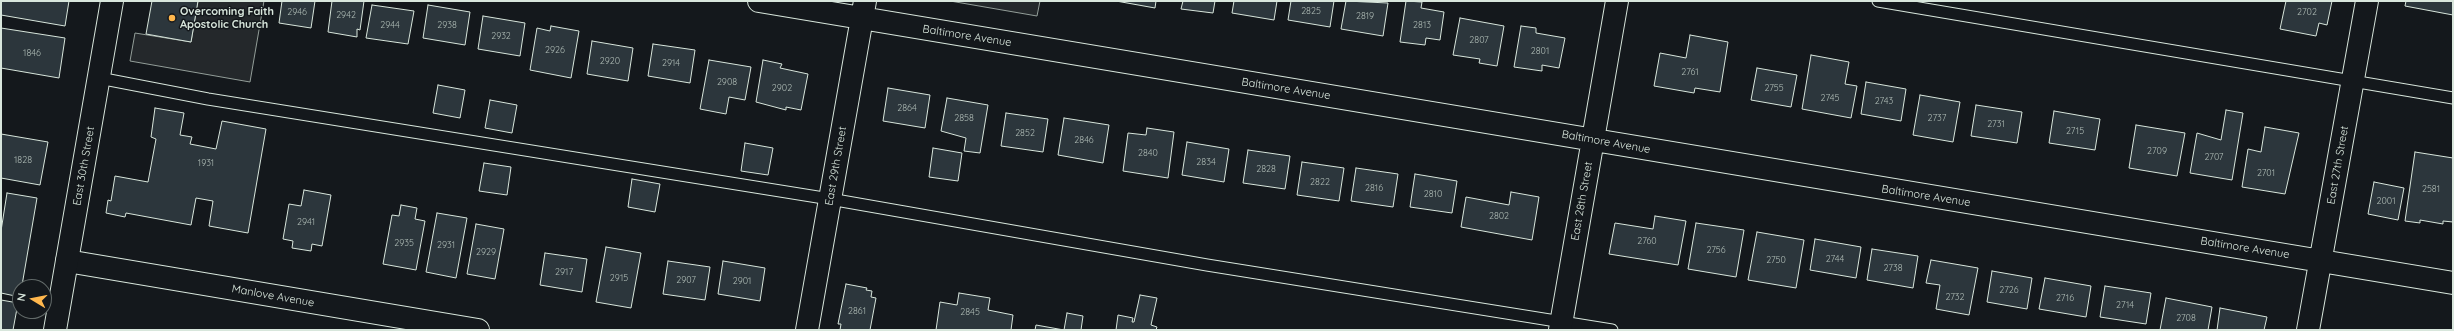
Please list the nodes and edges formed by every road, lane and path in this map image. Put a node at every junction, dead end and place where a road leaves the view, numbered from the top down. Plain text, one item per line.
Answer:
1 (112, 1) edge
2 (759, 1) edge
3 (1617, 1) edge
4 (1878, 1) edge
5 (2367, 1) edge
6 (864, 10) edge
7 (99, 78) junction
8 (2353, 81) junction
9 (2453, 98) edge
10 (1593, 140) junction
11 (830, 199) junction
12 (67, 261) junction
13 (2320, 261) junction
14 (2453, 283) edge
15 (1560, 326) edge
16 (55, 330) edge
17 (478, 330) edge
18 (807, 330) edge
19 (1612, 330) edge
20 (2308, 330) edge

1 - 7 street, East 30th Street
2 - 6 street, Baltimore Avenue
3 - 10 street, East 28th Street
4 - 8 lane
5 - 8 street, East 27th Street
6 - 10 street, Baltimore Avenue
6 - 11 street, East 29th Street
7 - 11 lane
7 - 12 street, East 30th Street
8 - 9 lane
8 - 13 street, East 27th Street
10 - 13 street, Baltimore Avenue
10 - 15 street, East 28th Street
11 - 15 lane
11 - 18 street, East 29th Street
12 - 16 street, East 30th Street
12 - 17 street, Manlove Avenue
13 - 14 street, Baltimore Avenue
13 - 20 street, East 27th Street
15 - 19 lane

